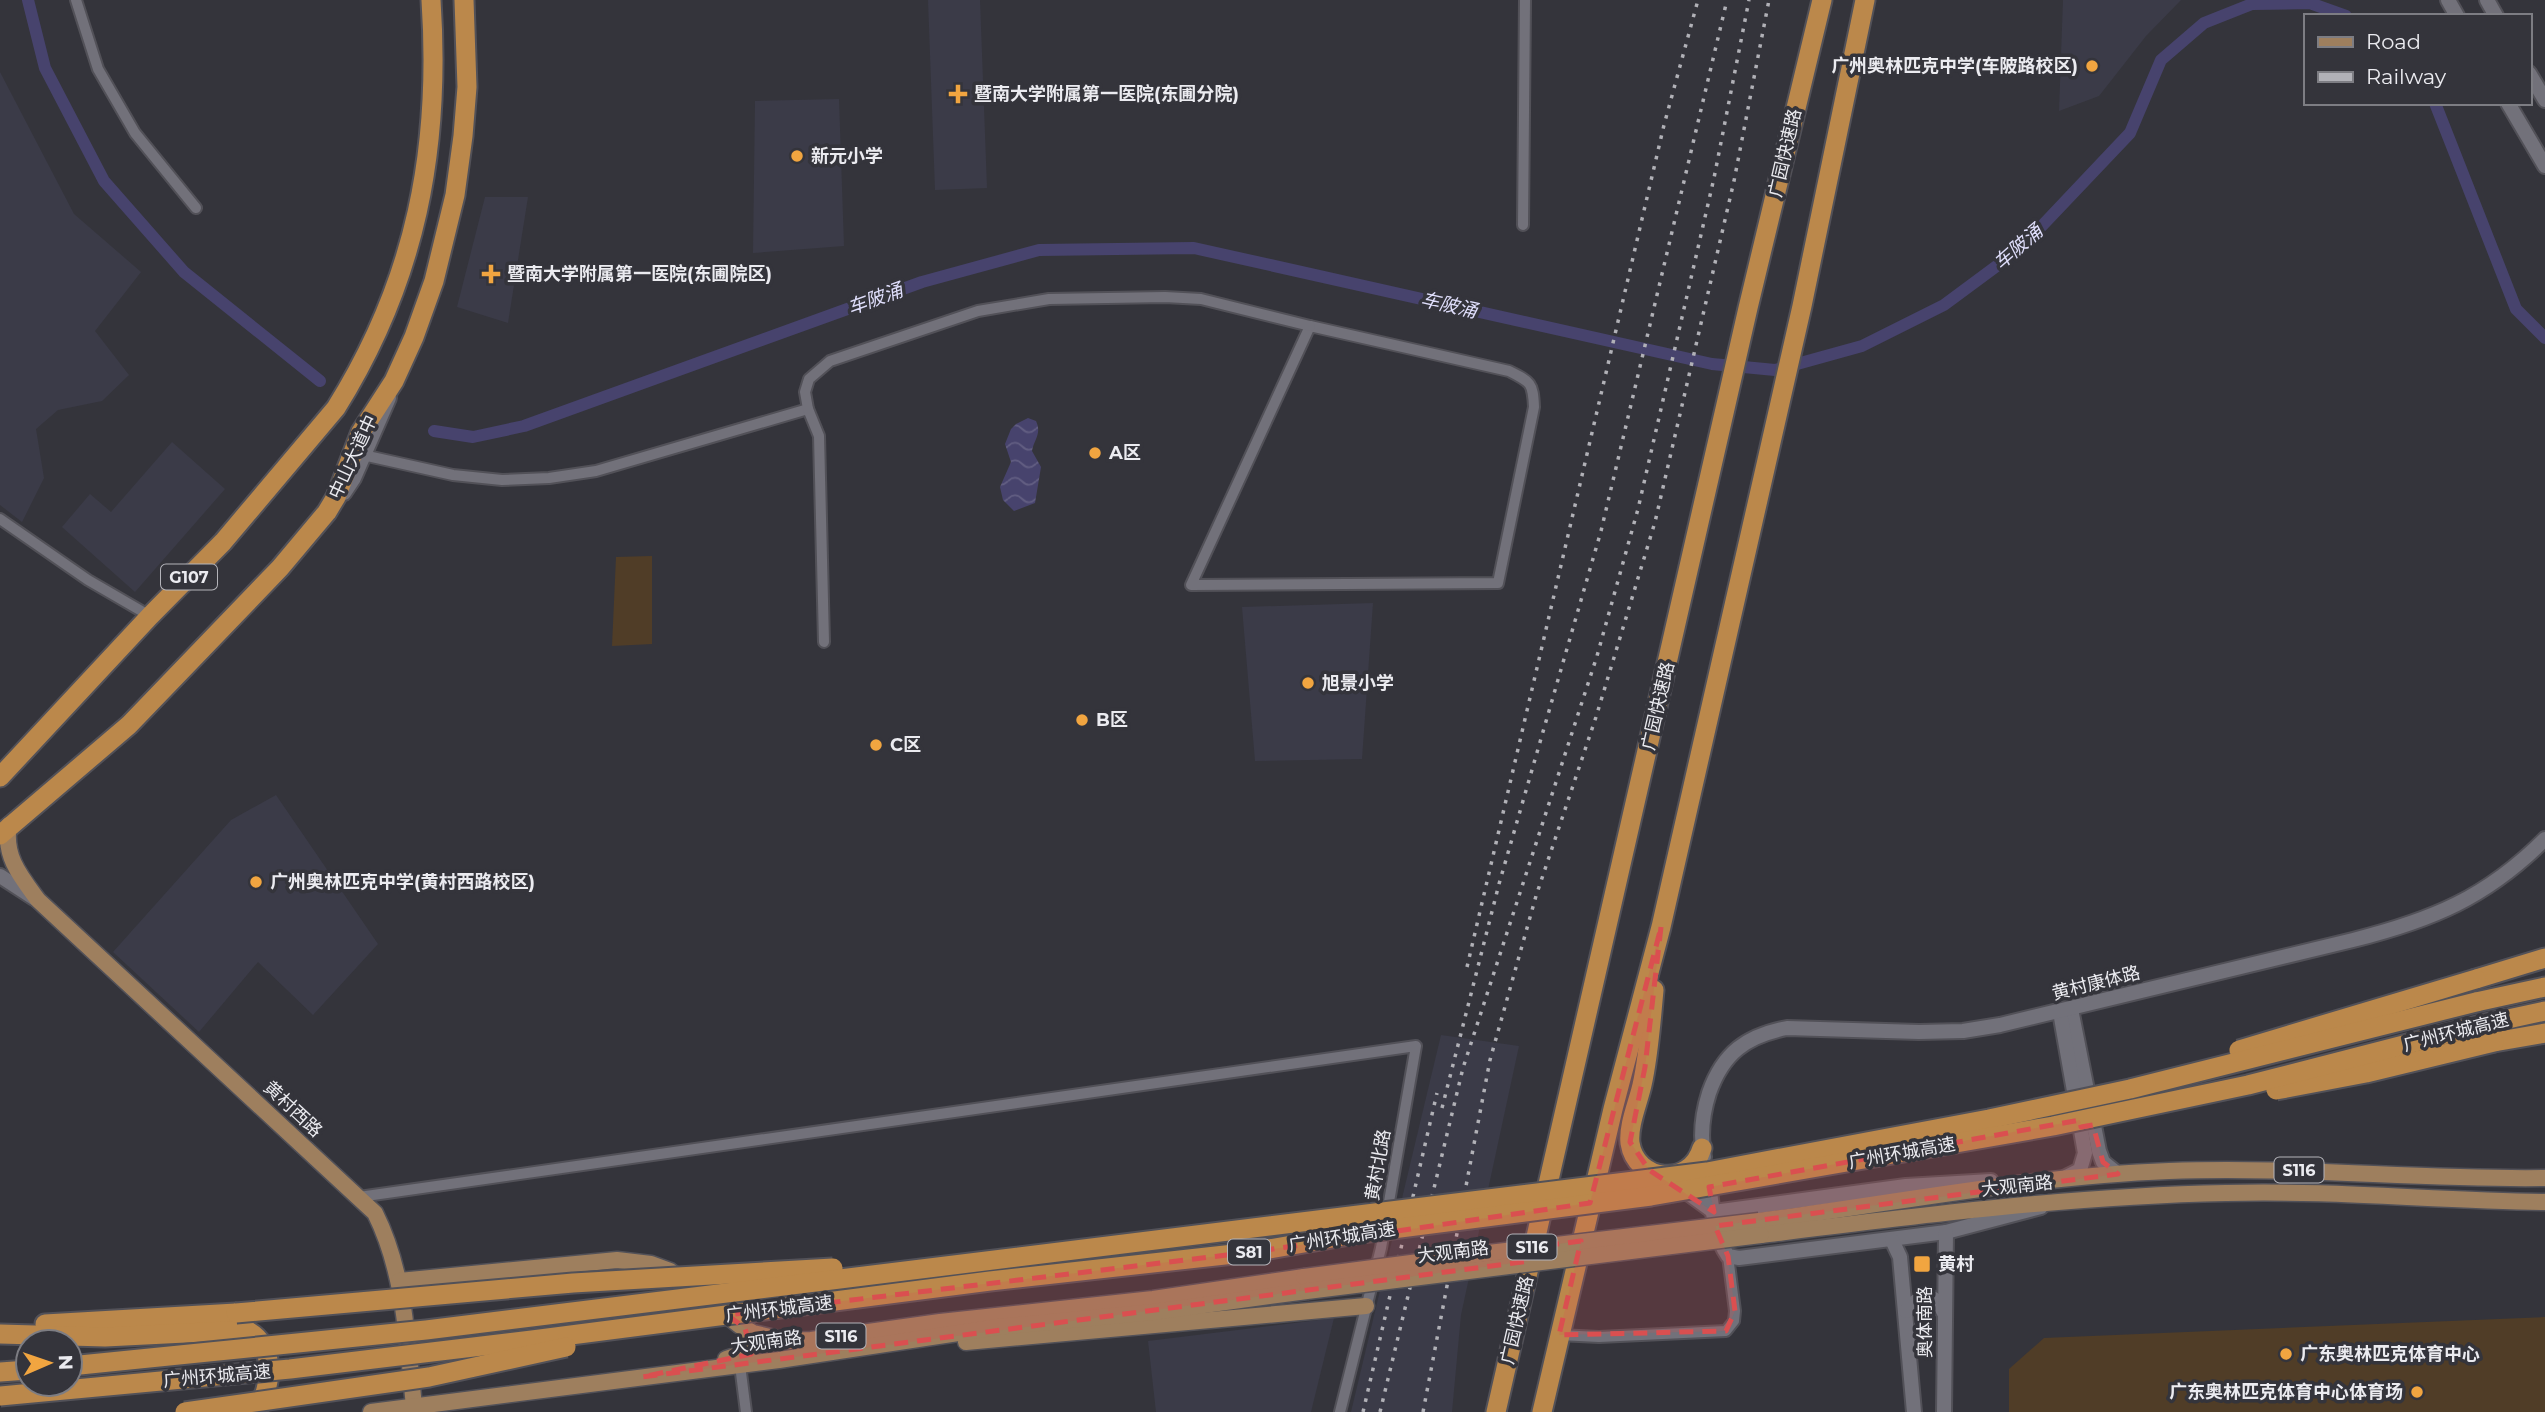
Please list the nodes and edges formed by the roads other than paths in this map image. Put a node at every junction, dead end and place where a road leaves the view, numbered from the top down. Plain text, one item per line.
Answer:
1 (76, 0) edge
2 (430, 0) edge
3 (464, 0) edge
4 (1525, 0) edge
5 (1815, 0) edge
6 (1822, 0) edge
7 (1865, 0) edge
8 (2531, 76) edge
9 (1800, 88) junction
10 (2545, 100) edge
11 (2509, 105) edge
12 (2545, 166) edge
13 (196, 208) dead end
14 (1523, 226) dead end
15 (1310, 326) junction
16 (394, 381) junction
17 (808, 409) junction
18 (363, 455) junction
19 (327, 512) junction
20 (0, 519) edge
21 (150, 616) junction
22 (824, 642) dead end
23 (0, 776) edge
24 (5, 830) edge
25 (2545, 839) edge
26 (0, 876) edge
27 (38, 900) junction
28 (1661, 926) junction
29 (2545, 958) edge
30 (2545, 987) edge
31 (2065, 1011) junction
32 (2545, 1011) edge
33 (2545, 1033) edge
34 (1702, 1148) junction
35 (2118, 1174) junction
36 (1669, 1176) junction
37 (1768, 1177) junction
38 (2545, 1178) edge
39 (2053, 1181) junction
40 (359, 1197) junction
41 (2060, 1201) junction
42 (2545, 1202) edge
43 (1714, 1212) junction
44 (1760, 1228) junction
45 (1946, 1232) junction
46 (1892, 1240) junction
47 (1728, 1256) junction
48 (929, 1266) junction
49 (399, 1281) junction
50 (1306, 1284) junction
51 (1366, 1306) junction
52 (1906, 1311) junction
53 (1944, 1314) junction
54 (692, 1319) junction
55 (0, 1326) edge
56 (745, 1328) junction
57 (0, 1334) edge
58 (1559, 1335) junction
59 (916, 1338) junction
60 (84, 1365) edge
61 (740, 1365) junction
62 (642, 1377) junction
63 (0, 1396) edge
64 (415, 1409) edge
65 (185, 1412) edge
66 (254, 1412) edge
67 (371, 1412) edge
68 (746, 1412) edge
69 (1340, 1412) edge
70 (1496, 1412) edge
71 (1542, 1412) edge
72 (1914, 1412) edge
73 (1944, 1412) edge

1 - 13 street
2 - 21 highway, 中山大道中 / G107
3 - 16 highway, 中山大道中
4 - 14 street
5 - 9 highway
6 - 9 highway, 广园快速路
7 - 28 highway
8 - 10 street
9 - 70 highway, 广园快速路
11 - 12 street
15 - 15 street
15 - 17 street
16 - 18 street
16 - 19 highway, 中山大道中
17 - 18 street
17 - 22 street
18 - 19 street
19 - 24 highway, 中山大道中
20 - 21 street
21 - 23 highway, 中山大道中 / G107
24 - 27 main road, 黄村西路
25 - 31 street, 黄村康体路
26 - 27 street
27 - 40 main road, 黄村西路
28 - 36 highway
28 - 58 highway
29 - 36 highway, bridge
30 - 36 highway, 广州环城高速 / S81, bridge
31 - 34 street, 黄村康体路
31 - 35 street
31 - 39 street
32 - 37 highway, 广州环城高速 / S81, bridge
33 - 37 highway, bridge
34 - 36 highway
34 - 43 street, 黄村康体路
35 - 38 main road, 大观南路 / S116
35 - 39 main road, 大观南路 / S116
36 - 43 street
36 - 48 highway, 广州环城高速 / S81, bridge
37 - 54 highway, 广州环城高速 / S81, bridge
39 - 43 street
39 - 44 main road, 大观南路 / S116
40 - 49 main road, 黄村西路
40 - 51 street, 黄村北路
41 - 42 main road, 大观南路 / S116
41 - 44 main road, 大观南路 / S116
41 - 45 street
43 - 47 street, 黄村康体路
44 - 50 main road, 大观南路 / S116, bridge
45 - 46 street
45 - 53 street, 奥体南路
46 - 47 street
46 - 52 street, 奥体南路
47 - 58 street
48 - 55 highway, bridge
48 - 60 highway, 广州环城高速 / S81, bridge
49 - 56 main road, 大观南路 / S116
49 - 64 main road, 黄村西路
50 - 56 main road, 大观南路 / S116
50 - 59 main road, 大观南路 / S116
51 - 59 main road
51 - 69 street, 黄村北路
52 - 53 street
52 - 72 street, 奥体南路
53 - 73 street, 奥体南路
54 - 63 highway, 广州环城高速 / S81, bridge
54 - 65 highway, bridge
56 - 62 main road
57 - 66 highway
58 - 71 highway
59 - 61 main road, 大观南路 / S116
61 - 62 main road, 大观南路 / S116
61 - 68 street
62 - 64 main road, 大观南路 / S116
64 - 67 main road, 大观南路

